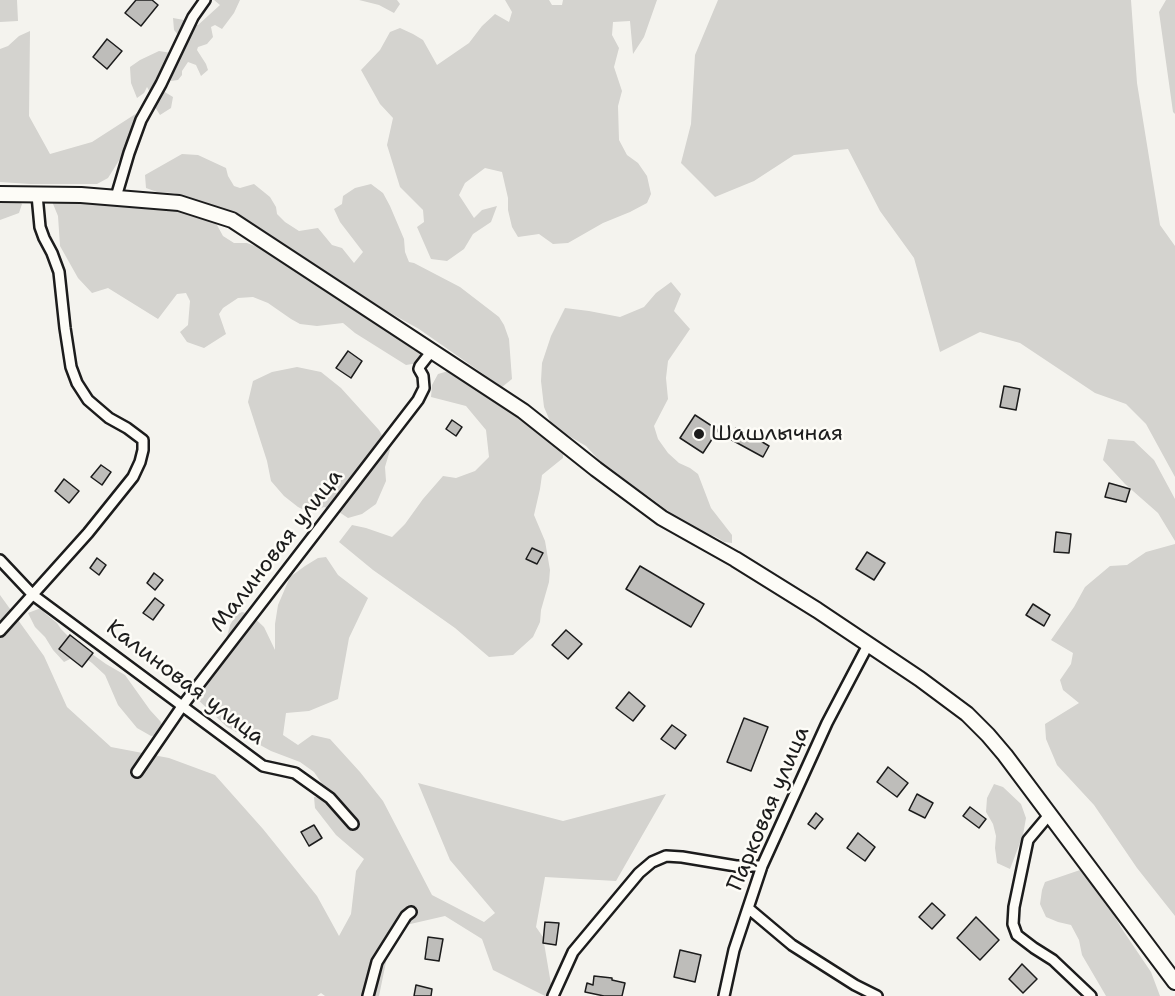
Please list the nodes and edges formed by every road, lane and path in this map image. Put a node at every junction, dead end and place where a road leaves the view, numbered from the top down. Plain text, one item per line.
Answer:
1 (205, 0) edge
2 (0, 194) edge
3 (37, 195) junction
4 (116, 197) junction
5 (431, 352) junction
6 (0, 560) edge
7 (33, 595) junction
8 (0, 631) edge
9 (868, 645) junction
10 (183, 705) junction
11 (137, 772) dead end
12 (1049, 815) junction
13 (353, 824) dead end
14 (762, 866) junction
15 (748, 908) junction
16 (411, 912) dead end
17 (1175, 982) edge
18 (368, 996) edge
19 (553, 996) edge
20 (724, 996) edge
21 (877, 996) edge
22 (1091, 996) edge

1 - 4 street
2 - 3 main road
3 - 4 main road
3 - 7 street
4 - 5 main road
5 - 9 main road
5 - 10 street, Малиновая улица
6 - 7 street, Калиновая улица
7 - 8 street
7 - 10 street, Калиновая улица
9 - 12 main road
9 - 14 street, Парковая улица
10 - 11 street, Малиновая улица
10 - 13 street, Калиновая улица
12 - 17 main road
12 - 22 street
14 - 15 street, Парковая улица
14 - 19 street
15 - 20 street, Парковая улица
15 - 21 street
16 - 18 street

